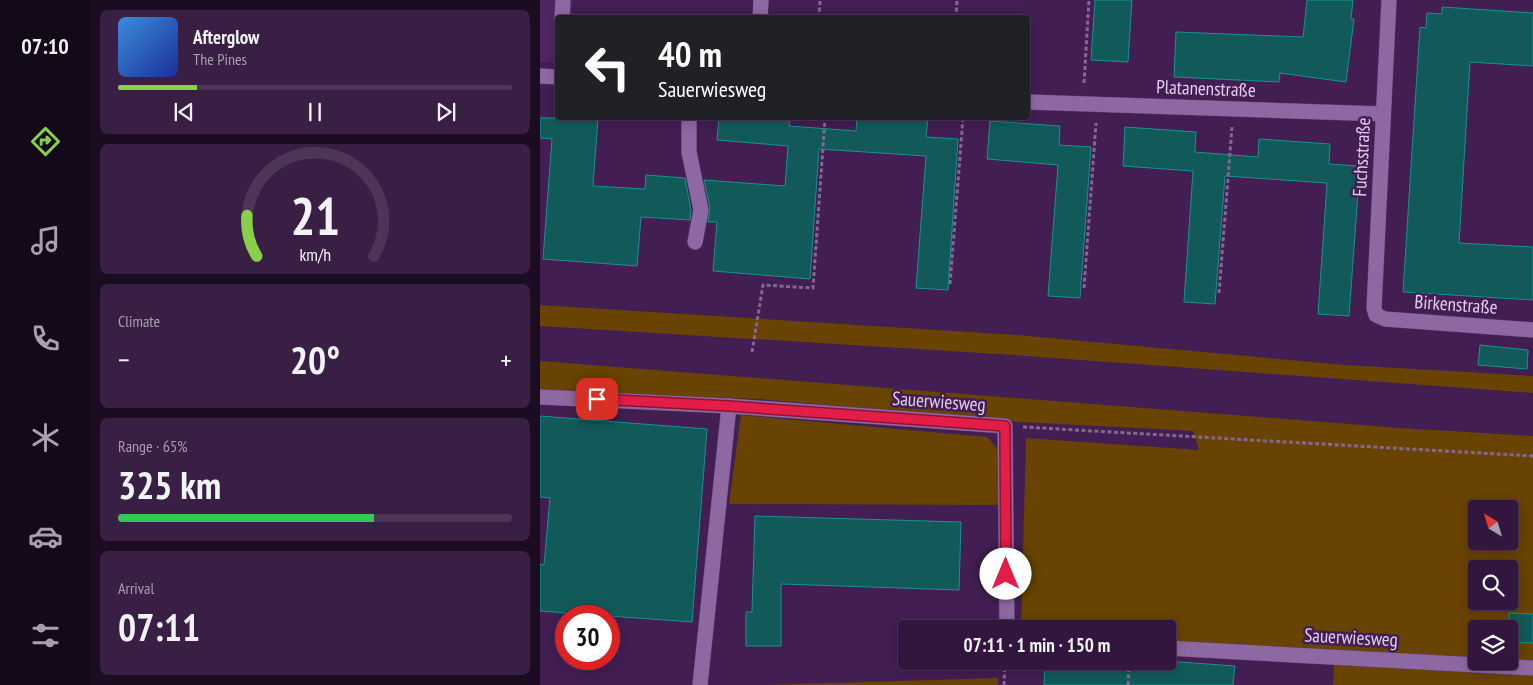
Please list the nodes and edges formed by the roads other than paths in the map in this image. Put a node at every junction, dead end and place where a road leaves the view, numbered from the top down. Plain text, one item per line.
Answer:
1 (563, 0) edge
2 (761, 0) edge
3 (1389, 0) edge
4 (562, 15) edge
5 (760, 15) edge
6 (540, 76) edge
7 (555, 77) edge
8 (1030, 102) edge
9 (1383, 114) junction
10 (689, 120) edge
11 (695, 242) dead end
12 (1376, 315) joint
13 (1533, 330) edge
14 (540, 397) edge
15 (729, 406) junction
16 (1007, 620) edge
17 (1176, 649) edge
18 (1533, 668) edge
19 (700, 685) edge

1 - 4 street
2 - 5 street
3 - 9 street, Fuchsstraße
6 - 7 street
8 - 9 street, Platanenstraße
9 - 12 street, Fuchsstraße
10 - 11 street
12 - 13 street, Birkenstraße
14 - 15 street, Sauerwiesweg
15 - 16 street, Sauerwiesweg
15 - 19 street
17 - 18 street, Sauerwiesweg

